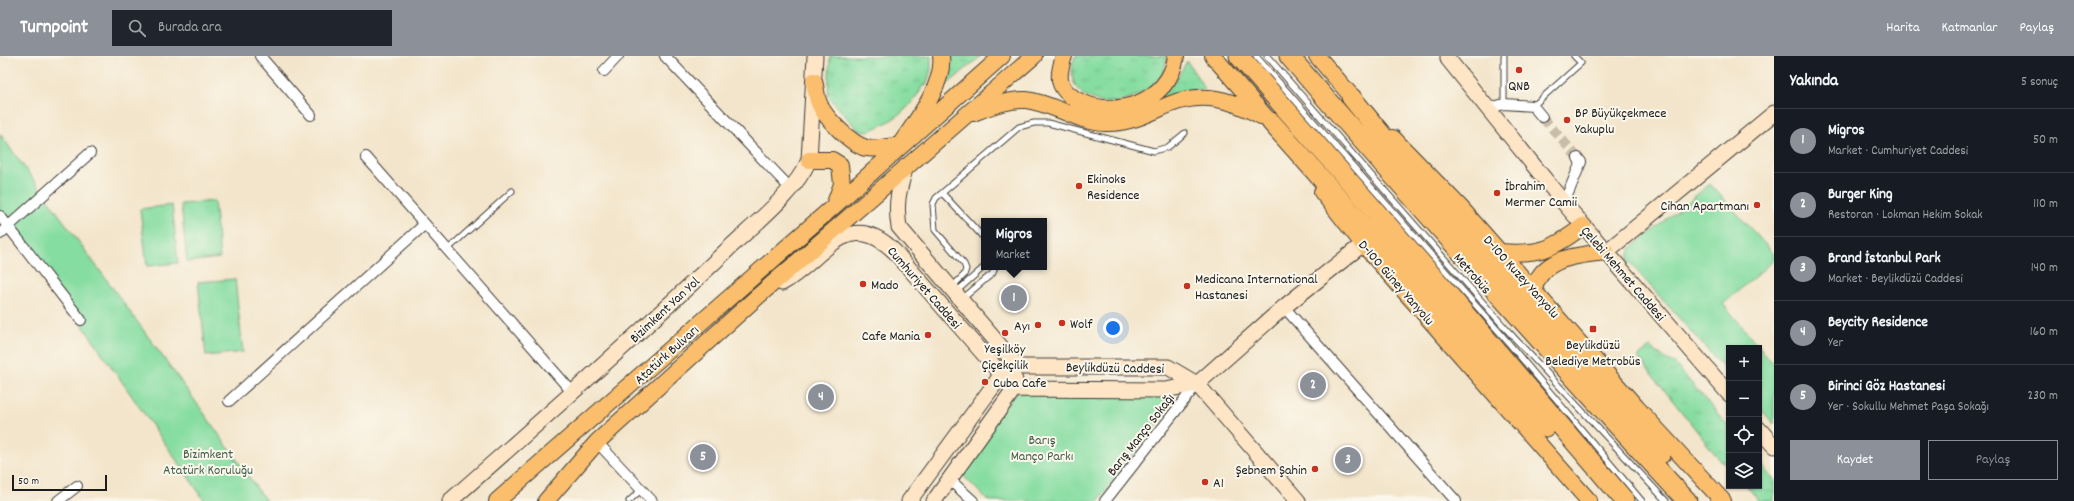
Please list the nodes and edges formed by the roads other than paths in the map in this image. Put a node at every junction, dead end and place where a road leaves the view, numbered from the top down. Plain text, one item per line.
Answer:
1 (260, 56) edge
2 (618, 56) edge
3 (665, 56) edge
4 (814, 56) edge
5 (941, 56) edge
6 (1002, 56) edge
7 (1034, 56) edge
8 (1064, 56) edge
9 (1176, 56) edge
10 (1213, 56) edge
11 (1239, 56) edge
12 (1256, 56) edge
13 (1267, 56) edge
14 (1290, 56) edge
15 (1317, 56) edge
16 (1504, 56) edge
17 (1574, 56) edge
18 (1447, 57) edge
19 (604, 71) dead end
20 (814, 81) junction
21 (1351, 97) junction
22 (1504, 104) junction
23 (1533, 106) junction
24 (1487, 109) junction
25 (1774, 113) edge
26 (311, 114) dead end
27 (965, 115) junction
28 (1542, 117) tunnel mouth
29 (1271, 122) junction
30 (1185, 133) dead end
31 (900, 145) junction
32 (90, 153) dead end
33 (366, 157) dead end
34 (1578, 158) dead end
35 (809, 160) junction
36 (906, 166) junction
37 (791, 189) junction
38 (512, 191) dead end
39 (942, 193) junction
40 (1564, 203) junction
41 (834, 206) junction
42 (0, 216) edge
43 (424, 224) junction
44 (8, 226) junction
45 (1583, 226) junction
46 (0, 234) edge
47 (981, 235) edge
48 (1363, 244) junction
49 (448, 250) junction
50 (1500, 252) junction
51 (1606, 252) junction
52 (981, 270) edge
53 (994, 270) edge
54 (1534, 289) junction
55 (955, 294) junction
56 (757, 297) junction
57 (1284, 307) junction
58 (81, 320) dead end
59 (1018, 367) junction
60 (1002, 374) junction
61 (1197, 384) junction
62 (1014, 389) junction
63 (1726, 391) edge
64 (573, 393) junction
65 (229, 401) dead end
66 (1762, 432) edge
67 (597, 442) junction
68 (1774, 446) edge
69 (934, 466) junction
70 (949, 479) junction
71 (77, 486) dead end
72 (641, 490) junction
73 (500, 500) edge
74 (58, 501) edge
75 (450, 501) edge
76 (546, 501) edge
77 (629, 501) edge
78 (652, 501) edge
79 (909, 501) edge
80 (934, 501) edge
81 (973, 501) edge
82 (1105, 501) edge
83 (1298, 501) edge
84 (1456, 501) edge
85 (1589, 501) edge
86 (1621, 501) edge
87 (1625, 501) edge
88 (1642, 501) edge
89 (1666, 501) edge
90 (1687, 501) edge
91 (1703, 501) edge
92 (1723, 501) edge

1 - 26 street
2 - 19 street
3 - 37 street
4 - 20 main road, Bizimkent Yan Yol
5 - 31 main road
6 - 31 main road
7 - 27 main road, Atatürk Bulvarı
8 - 9 main road
10 - 29 main road, D-100 Güney Yanyolu
11 - 87 highway
12 - 88 lane, Metrobüs
13 - 89 lane, Metrobüs
14 - 90 highway
15 - 21 main road, D-100 Kuzey Yanyolu
16 - 22 lane
17 - 23 lane
18 - 24 main road, Çelebi Mehmet Caddesi
20 - 31 main road
20 - 35 main road, Bizimkent Yan Yol
21 - 50 main road, D-100 Kuzey Yanyolu
21 - 91 highway
22 - 23 street
22 - 24 street
23 - 28 street
24 - 40 main road, Çelebi Mehmet Caddesi
25 - 51 main road
27 - 29 main road
27 - 36 main road, Atatürk Bulvarı
29 - 48 main road, D-100 Güney Yanyolu
29 - 86 highway
30 - 39 lane
31 - 41 main road, Atatürk Bulvarı
32 - 44 street
33 - 43 street
34 - 40 street
35 - 37 main road, Bizimkent Yan Yol
35 - 41 main road
36 - 55 main road, Cumhuriyet Caddesi
36 - 56 main road, Atatürk Bulvarı
37 - 64 main road, Bizimkent Yan Yol
38 - 49 lane
39 - 47 lane
39 - 55 lane
40 - 45 main road, Çelebi Mehmet Caddesi
41 - 73 main road, Atatürk Bulvarı
42 - 44 street
43 - 49 street
43 - 65 street
44 - 46 street
44 - 58 street
45 - 50 main road
45 - 51 main road, Çelebi Mehmet Caddesi
48 - 57 main road
48 - 85 main road, D-100 Güney Yanyolu
49 - 64 street
50 - 54 main road, D-100 Kuzey Yanyolu
51 - 54 main road
51 - 63 main road, Çelebi Mehmet Caddesi
52 - 55 lane
53 - 55 lane
54 - 92 main road, D-100 Kuzey Yanyolu
55 - 59 main road, Cumhuriyet Caddesi
56 - 60 main road, Cumhuriyet Caddesi
56 - 67 main road, Atatürk Bulvarı
57 - 61 main road
57 - 84 street
59 - 60 main road
59 - 61 main road, Beylikdüzü Caddesi
59 - 62 main road
60 - 62 main road, Cumhuriyet Caddesi
60 - 69 main road
61 - 62 main road
61 - 82 street, Barış Manço Sokağı
61 - 83 main road, Beylikdüzü Caddesi
62 - 70 main road
64 - 75 main road, Bizimkent Yan Yol
66 - 68 main road
67 - 72 street
67 - 76 main road, Atatürk Bulvarı
69 - 70 main road
69 - 79 main road
70 - 80 main road
70 - 81 street
71 - 74 street
72 - 77 lane
72 - 78 street

